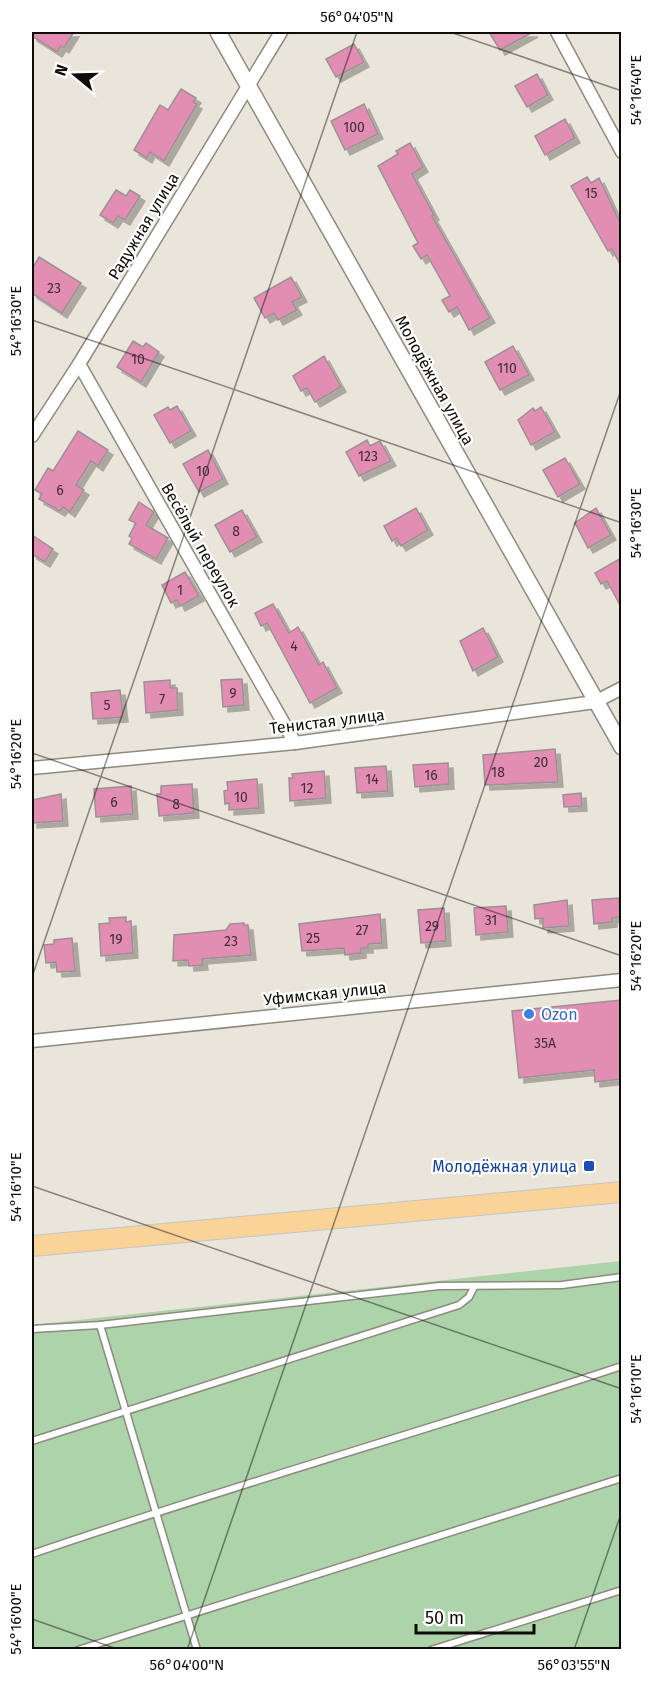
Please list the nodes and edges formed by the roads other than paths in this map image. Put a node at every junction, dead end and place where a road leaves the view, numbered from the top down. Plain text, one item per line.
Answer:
1 (218, 32) edge
2 (281, 32) edge
3 (561, 34) edge
4 (248, 83) junction
5 (621, 152) edge
6 (79, 363) junction
7 (32, 436) edge
8 (621, 688) edge
9 (595, 702) junction
10 (294, 743) junction
11 (621, 747) edge
12 (32, 768) edge
13 (621, 980) edge
14 (32, 1041) edge
15 (621, 1192) edge
16 (32, 1245) edge
17 (621, 1277) edge
18 (474, 1287) junction
19 (100, 1324) junction
20 (32, 1329) edge
21 (621, 1366) edge
22 (123, 1411) junction
23 (32, 1441) edge
24 (621, 1478) edge
25 (154, 1512) junction
26 (32, 1554) edge
27 (621, 1590) edge
28 (186, 1615) junction
29 (78, 1650) edge
30 (197, 1650) edge
31 (431, 1650) edge

1 - 4 street, Молодёжная улица
2 - 4 street, Радужная улица
3 - 5 street
4 - 6 street, Радужная улица
4 - 9 street, Молодёжная улица
6 - 7 street, Радужная улица
6 - 10 street, Весёлый переулок
8 - 9 street, Тенистая улица
9 - 10 street, Тенистая улица
9 - 11 street, Молодёжная улица
10 - 12 street, Тенистая улица
13 - 14 street, Уфимская улица
15 - 16 main road
17 - 18 lane
18 - 19 lane
18 - 22 lane
19 - 20 lane
19 - 22 lane
21 - 25 lane
22 - 23 lane
22 - 25 lane
24 - 28 lane
25 - 26 lane
25 - 28 lane
27 - 31 lane
28 - 29 lane
28 - 30 lane

